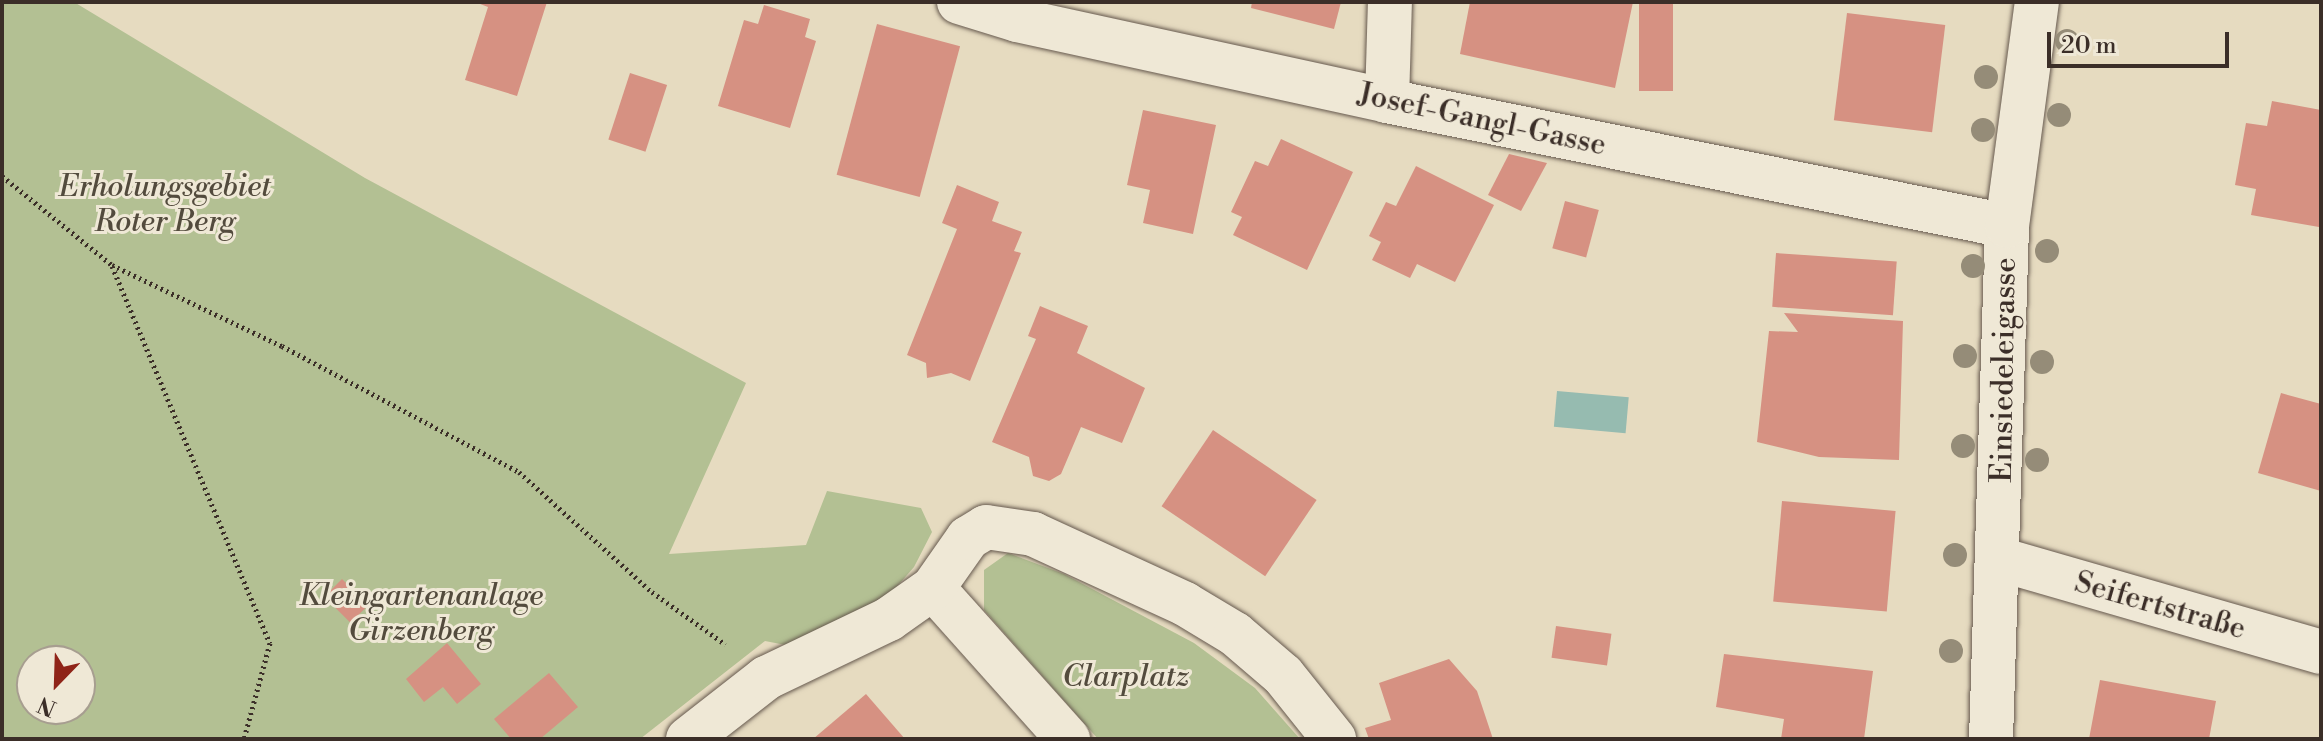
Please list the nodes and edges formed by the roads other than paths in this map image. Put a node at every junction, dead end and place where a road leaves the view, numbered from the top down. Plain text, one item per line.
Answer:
1 (959, 2) edge
2 (1390, 2) edge
3 (2037, 2) edge
4 (1387, 101) junction
5 (2007, 226) junction
6 (1999, 559) junction
7 (933, 588) junction
8 (2321, 652) edge
9 (688, 739) edge
10 (1068, 739) edge
11 (1334, 739) edge
12 (1991, 739) edge

1 - 4 street, Josef-Gangl-Gasse
2 - 4 street
3 - 5 street, Einsiedeleigasse
4 - 5 street, Josef-Gangl-Gasse
5 - 6 street, Einsiedeleigasse
6 - 8 street, Seifertstraße
6 - 12 street, Einsiedeleigasse
7 - 9 street
7 - 10 street
7 - 11 street

